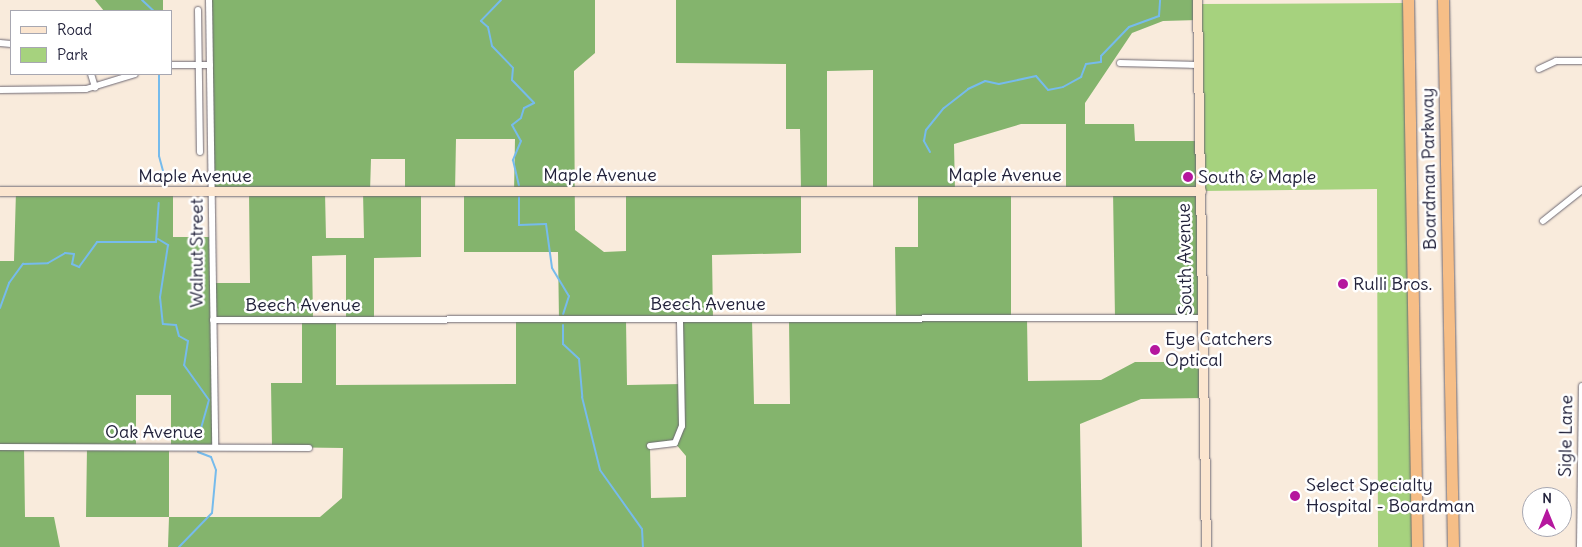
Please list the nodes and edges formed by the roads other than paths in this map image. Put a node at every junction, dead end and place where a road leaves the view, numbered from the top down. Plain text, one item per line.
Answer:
1 (209, 0) edge
2 (1198, 0) edge
3 (1408, 0) edge
4 (1443, 0) edge
5 (198, 10) dead end
6 (1582, 61) edge
7 (1120, 63) dead end
8 (172, 64) edge
9 (198, 65) junction
10 (210, 65) junction
11 (1198, 65) junction
12 (1539, 69) dead end
13 (91, 75) edge
14 (132, 75) edge
15 (94, 87) junction
16 (0, 90) edge
17 (200, 152) dead end
18 (1582, 190) edge
19 (0, 191) edge
20 (1201, 191) junction
21 (212, 192) junction
22 (1543, 221) dead end
23 (1203, 318) junction
24 (213, 320) junction
25 (680, 320) junction
26 (1582, 386) edge
27 (650, 446) dead end
28 (0, 447) edge
29 (215, 447) junction
30 (309, 448) dead end
31 (1206, 547) edge
32 (1417, 547) edge
33 (1452, 547) edge
34 (1580, 547) edge

1 - 10 street, Walnut Street
2 - 11 street, South Avenue
3 - 32 highway, Boardman Parkway
4 - 33 highway, Boardman Parkway
5 - 9 street
6 - 12 street
7 - 11 street
8 - 9 street
9 - 10 street
9 - 17 street
10 - 21 street, Walnut Street
11 - 20 street, South Avenue
13 - 15 street
14 - 15 street
15 - 16 street
18 - 22 street
19 - 21 street, Maple Avenue
20 - 21 street, Maple Avenue
20 - 23 street, South Avenue
21 - 24 street, Walnut Street
23 - 25 street, Beech Avenue
23 - 31 street, South Avenue
24 - 25 street, Beech Avenue
24 - 29 street, Walnut Street
25 - 27 street
26 - 34 street, Sigle Lane
28 - 29 street, Oak Avenue
29 - 30 street, Oak Avenue

